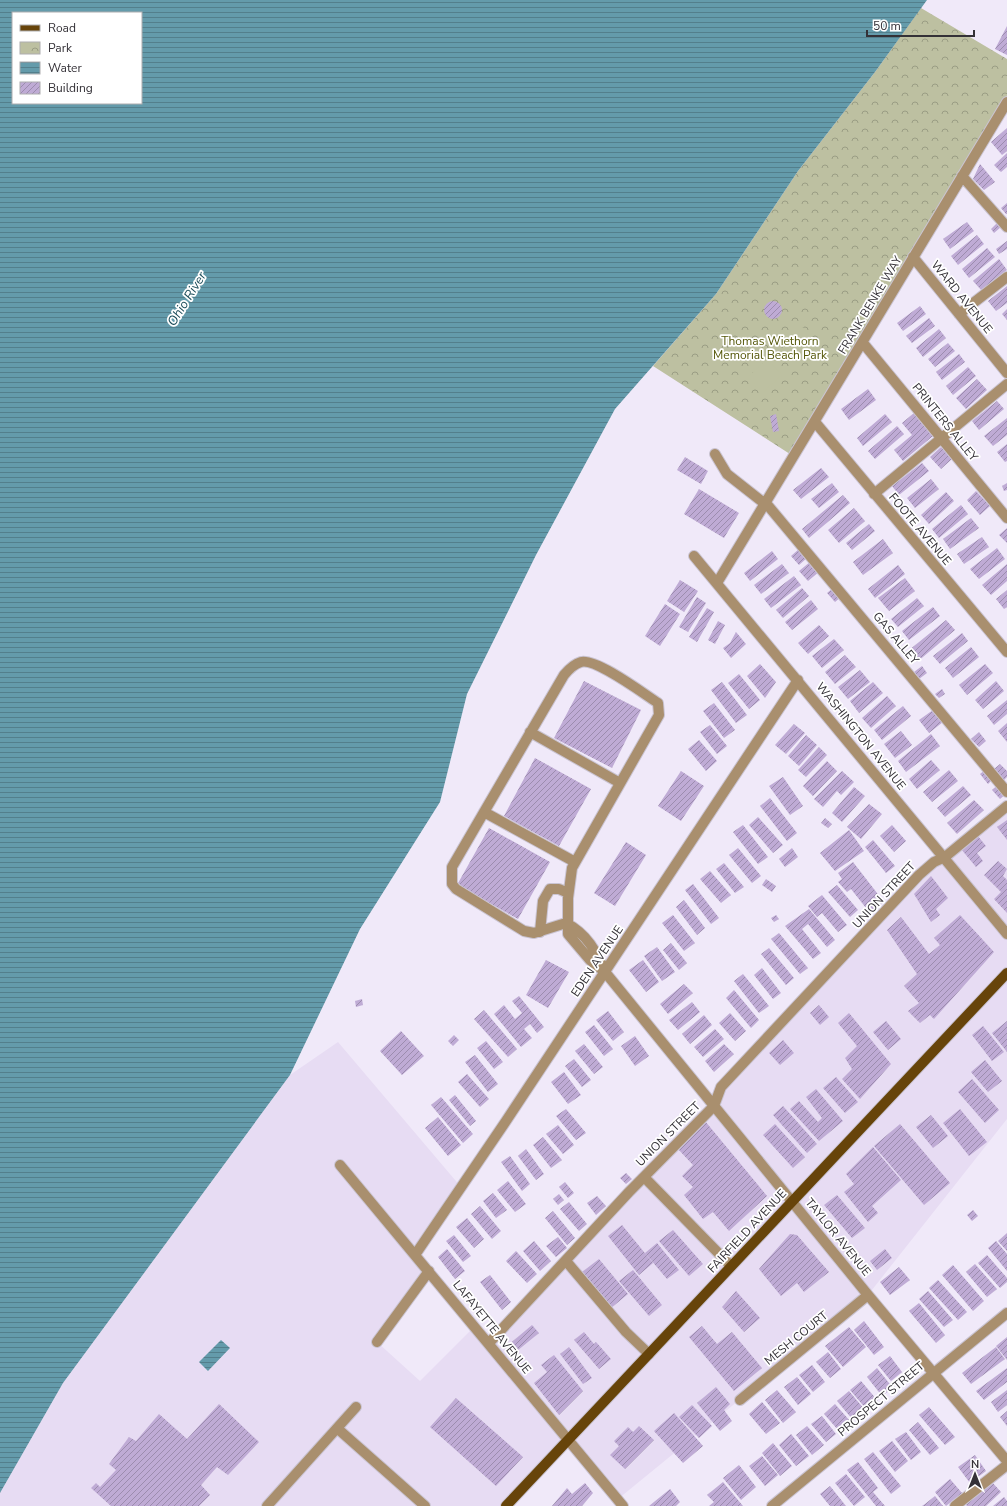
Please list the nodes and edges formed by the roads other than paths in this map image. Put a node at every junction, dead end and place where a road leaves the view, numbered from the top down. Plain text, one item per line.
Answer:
1 (1007, 102) edge
2 (962, 176) junction
3 (1007, 227) edge
4 (913, 257) junction
5 (1007, 277) edge
6 (959, 314) junction
7 (863, 343) junction
8 (1007, 372) edge
9 (1007, 384) edge
10 (815, 422) junction
11 (941, 438) junction
12 (715, 454) dead end
13 (874, 494) junction
14 (765, 502) junction
15 (1007, 518) edge
16 (694, 556) dead end
17 (717, 583) junction
18 (1007, 652) edge
19 (798, 680) junction
20 (530, 732) junction
21 (620, 783) junction
22 (1007, 792) edge
23 (1007, 806) edge
24 (484, 812) junction
25 (945, 858) junction
26 (575, 862) junction
27 (568, 893) junction
28 (566, 924) junction
29 (540, 932) junction
30 (1007, 934) edge
31 (605, 972) junction
32 (1007, 973) edge
33 (714, 1106) junction
34 (340, 1165) dead end
35 (644, 1177) junction
36 (792, 1202) junction
37 (415, 1255) junction
38 (566, 1260) junction
39 (731, 1266) junction
40 (429, 1270) junction
41 (868, 1295) junction
42 (1007, 1313) edge
43 (377, 1342) dead end
44 (489, 1343) junction
45 (649, 1354) junction
46 (934, 1372) junction
47 (740, 1400) dead end
48 (356, 1408) dead end
49 (338, 1429) junction
50 (568, 1439) junction
51 (1007, 1461) edge
52 (1007, 1465) edge
53 (267, 1506) edge
54 (425, 1506) edge
55 (506, 1506) edge
56 (623, 1506) edge
57 (772, 1506) edge
58 (955, 1506) edge

1 - 2 street, FRANK BENKE WAY
2 - 3 street
2 - 4 street, FRANK BENKE WAY
4 - 6 street, WARD AVENUE
4 - 7 street, FRANK BENKE WAY
5 - 6 street
6 - 8 street, WARD AVENUE
7 - 10 street, FRANK BENKE WAY
7 - 11 street, PRINTERS ALLEY
9 - 11 street
10 - 13 street, FOOTE AVENUE
10 - 14 street, FRANK BENKE WAY
11 - 13 street
11 - 15 street, PRINTERS ALLEY
12 - 14 street, GAS ALLEY
13 - 18 street, FOOTE AVENUE
14 - 17 street, FRANK BENKE WAY
14 - 22 street, GAS ALLEY
16 - 17 street, WASHINGTON AVENUE
17 - 19 street, WASHINGTON AVENUE
19 - 25 street, WASHINGTON AVENUE
19 - 31 street, EDEN AVENUE
20 - 21 street
20 - 21 street
20 - 24 street
21 - 26 street
23 - 25 street, UNION STREET
24 - 26 street
24 - 29 street
25 - 30 street, WASHINGTON AVENUE
25 - 33 street, UNION STREET
26 - 27 street
27 - 28 street
27 - 29 street
28 - 29 street
28 - 31 street, TAYLOR AVENUE
31 - 33 street, TAYLOR AVENUE
31 - 37 street, EDEN AVENUE
32 - 36 main road, FAIRFIELD AVENUE
33 - 35 street, UNION STREET
33 - 36 street, TAYLOR AVENUE
34 - 37 street, LAFAYETTE AVENUE
35 - 38 street, UNION STREET
35 - 39 street
36 - 39 main road, FAIRFIELD AVENUE
36 - 41 street, TAYLOR AVENUE
37 - 40 street, LAFAYETTE AVENUE
38 - 44 street, UNION STREET
38 - 45 street
39 - 45 main road, FAIRFIELD AVENUE
40 - 43 street
40 - 44 street, LAFAYETTE AVENUE
41 - 46 street, TAYLOR AVENUE
41 - 47 street, MESH COURT
42 - 46 street, PROSPECT STREET
44 - 50 street, LAFAYETTE AVENUE
45 - 50 main road, FAIRFIELD AVENUE
46 - 51 street, TAYLOR AVENUE
46 - 57 street, PROSPECT STREET
48 - 49 street
49 - 53 street
49 - 54 street
50 - 55 main road, FAIRFIELD AVENUE
50 - 56 street, LAFAYETTE AVENUE
52 - 58 street

